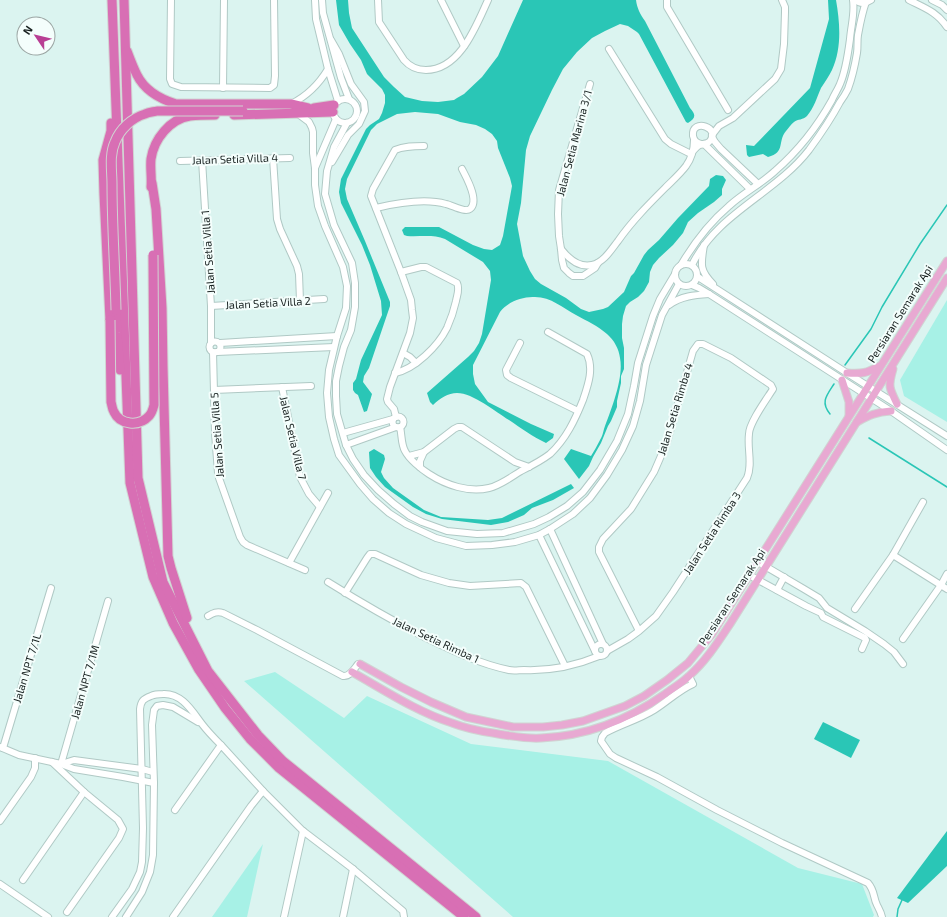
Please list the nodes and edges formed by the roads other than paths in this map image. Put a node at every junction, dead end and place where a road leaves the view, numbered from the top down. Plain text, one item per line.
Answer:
1 (112, 0) edge
2 (124, 0) edge
3 (171, 0) edge
4 (224, 0) edge
5 (274, 0) edge
6 (315, 0) edge
7 (322, 0) edge
8 (378, 0) edge
9 (441, 0) edge
10 (488, 0) edge
11 (667, 0) edge
12 (782, 0) edge
13 (854, 0) edge
14 (909, 0) edge
15 (932, 0) edge
16 (868, 1) edge
17 (947, 10) edge
18 (947, 27) edge
19 (331, 40) junction
20 (125, 46) junction
21 (464, 46) junction
22 (609, 50) dead end
23 (113, 57) junction
24 (328, 69) junction
25 (590, 84) dead end
26 (223, 88) junction
27 (348, 99) junction
28 (291, 104) junction
29 (308, 108) junction
30 (335, 109) junction
31 (728, 110) junction
32 (739, 112) junction
33 (297, 113) junction
34 (727, 121) junction
35 (347, 122) junction
36 (719, 126) junction
37 (708, 127) junction
38 (712, 136) junction
39 (694, 140) junction
40 (702, 144) junction
41 (424, 146) dead end
42 (692, 152) junction
43 (272, 158) junction
44 (290, 158) dead end
45 (202, 160) junction
46 (180, 161) dead end
47 (316, 168) junction
48 (462, 169) dead end
49 (327, 172) junction
50 (760, 182) junction
51 (152, 183) junction
52 (750, 189) junction
53 (767, 189) junction
54 (728, 206) junction
55 (376, 208) junction
56 (734, 214) junction
57 (705, 244) junction
58 (561, 249) junction
59 (947, 260) edge
60 (572, 261) junction
61 (598, 263) junction
62 (681, 265) junction
63 (692, 265) junction
64 (564, 268) junction
65 (401, 272) junction
66 (675, 274) junction
67 (698, 276) junction
68 (947, 278) edge
69 (679, 284) junction
70 (692, 285) junction
71 (720, 292) junction
72 (709, 294) junction
73 (324, 299) dead end
74 (300, 301) junction
75 (211, 306) junction
76 (666, 307) junction
77 (548, 332) dead end
78 (337, 336) junction
79 (211, 343) junction
80 (220, 343) junction
81 (520, 343) dead end
82 (334, 347) junction
83 (215, 352) junction
84 (403, 353) junction
85 (416, 363) junction
86 (894, 363) junction
87 (880, 366) junction
88 (395, 373) junction
89 (847, 373) junction
90 (842, 380) junction
91 (311, 386) dead end
92 (868, 386) junction
93 (282, 387) junction
94 (773, 389) joint
95 (214, 390) junction
96 (876, 391) junction
97 (863, 393) junction
98 (871, 399) junction
99 (127, 401) junction
100 (897, 404) junction
101 (578, 411) junction
102 (891, 411) junction
103 (849, 415) junction
104 (395, 418) junction
105 (857, 422) junction
106 (398, 427) junction
107 (343, 433) junction
108 (947, 436) edge
109 (346, 444) junction
110 (947, 450) edge
111 (424, 452) junction
112 (409, 456) junction
113 (515, 462) junction
114 (420, 467) junction
115 (529, 467) junction
116 (515, 475) junction
117 (328, 493) dead end
118 (923, 502) dead end
119 (320, 507) junction
120 (550, 529) junction
121 (539, 535) junction
122 (555, 540) junction
123 (544, 546) junction
124 (894, 556) junction
125 (758, 562) junction
126 (289, 563) junction
127 (766, 566) junction
128 (305, 570) dead end
129 (947, 574) edge
130 (749, 575) junction
131 (784, 577) junction
132 (758, 580) junction
133 (328, 582) dead end
134 (941, 586) junction
135 (51, 588) dead end
136 (947, 589) edge
137 (777, 590) junction
138 (345, 593) junction
139 (108, 600) dead end
140 (827, 608) junction
141 (855, 609) dead end
142 (821, 614) junction
143 (208, 616) dead end
144 (639, 631) junction
145 (903, 639) dead end
146 (603, 644) junction
147 (862, 649) dead end
148 (607, 651) junction
149 (597, 654) junction
150 (360, 664) joint
151 (903, 664) dead end
152 (565, 666) junction
153 (208, 671) junction
154 (352, 672) junction
155 (689, 676) junction
156 (203, 726) junction
157 (221, 745) junction
158 (2, 747) edge
159 (35, 758) junction
160 (52, 762) junction
161 (61, 764) junction
162 (142, 769) junction
163 (154, 772) junction
164 (142, 780) junction
165 (154, 783) junction
166 (263, 791) junction
167 (84, 792) junction
168 (175, 810) dead end
169 (0, 821) edge
170 (303, 831) junction
171 (353, 869) junction
172 (23, 880) dead end
173 (0, 884) edge
174 (67, 912) dead end
175 (48, 917) edge
176 (112, 917) edge
177 (126, 917) edge
178 (173, 917) edge
179 (284, 917) edge
180 (343, 917) edge
181 (404, 917) edge
182 (464, 917) edge
183 (476, 917) edge
184 (882, 917) edge

1 - 23 highway
2 - 20 highway
3 - 26 street
4 - 26 street
5 - 26 street
6 - 24 street
7 - 19 street
8 - 21 street
9 - 21 street
10 - 21 street
11 - 31 street
12 - 32 street
13 - 16 street
13 - 50 street
14 - 18 street
15 - 17 street
16 - 53 street
19 - 27 street
19 - 49 street
20 - 28 highway
20 - 153 highway
22 - 42 street
23 - 51 highway, bridge
23 - 99 highway
24 - 28 street
24 - 30 street
25 - 58 street, Jalan Setia Marina 3/1
27 - 30 street
27 - 35 street
28 - 29 highway
29 - 30 highway
29 - 99 highway, bridge
30 - 33 highway
30 - 35 street
30 - 47 street
31 - 32 street
31 - 34 street
32 - 34 street
33 - 47 street
33 - 51 highway
34 - 36 street
35 - 49 street
36 - 37 street
36 - 38 street
37 - 38 street
37 - 39 street
38 - 40 street
38 - 50 street
39 - 40 street
39 - 42 street
40 - 42 street
40 - 52 street
41 - 55 street
42 - 61 street
43 - 44 street, Jalan Setia Villa 4
43 - 45 street, Jalan Setia Villa 4
43 - 74 street
45 - 46 street, Jalan Setia Villa 4
45 - 75 street, Jalan Setia Villa 1
47 - 78 street
48 - 55 street
49 - 107 street
50 - 52 street
50 - 53 street
51 - 153 highway
52 - 54 street
53 - 56 street
54 - 56 street
54 - 62 street
55 - 65 street
56 - 57 street
57 - 63 street
57 - 71 street
58 - 60 street
58 - 64 street, Jalan Setia Marina 3/1
59 - 87 main road, Persiaran Semarak Api
60 - 61 street
60 - 64 street
61 - 64 street
62 - 63 street
62 - 66 street
63 - 67 street
65 - 84 street
65 - 85 street
66 - 69 street
66 - 109 street
67 - 70 street
67 - 71 street
68 - 86 main road, Persiaran Semarak Api
69 - 70 street
69 - 76 street
70 - 72 street
71 - 89 street
72 - 76 street
72 - 90 street
73 - 74 street, Jalan Setia Villa 2
74 - 75 street, Jalan Setia Villa 2
75 - 79 street, Jalan Setia Villa 1
76 - 120 street
77 - 101 street
78 - 80 street
78 - 82 street
79 - 80 street
79 - 83 street
80 - 83 street
81 - 101 street
82 - 83 street
82 - 121 street
83 - 95 street, Jalan Setia Villa 5
84 - 85 street
84 - 88 street
85 - 88 street
86 - 96 main road, Persiaran Semarak Api
86 - 100 main road
87 - 89 main road
87 - 92 main road, Persiaran Semarak Api
88 - 104 street
89 - 92 street
90 - 97 street
90 - 103 main road
91 - 93 street
92 - 96 street
92 - 97 main road, Persiaran Semarak Api
93 - 95 street
93 - 119 street, Jalan Setia Villa 7
94 - 144 street, Jalan Setia Rimba 3
94 - 144 street, Jalan Setia Rimba 4
95 - 126 street, Jalan Setia Villa 5
96 - 98 main road, Persiaran Semarak Api
96 - 100 street
97 - 98 street
97 - 103 main road, Persiaran Semarak Api
98 - 102 street
98 - 105 main road, Persiaran Semarak Api
99 - 182 highway
100 - 108 street
101 - 115 street
102 - 105 main road
102 - 110 street
103 - 125 main road, Persiaran Semarak Api
104 - 106 street
104 - 106 street
104 - 107 street
105 - 127 main road, Persiaran Semarak Api
106 - 109 street
106 - 112 street
107 - 109 street
111 - 112 street
111 - 113 street
111 - 114 street
112 - 114 street
113 - 115 street
113 - 116 street
114 - 116 street
115 - 116 street
117 - 119 street
118 - 124 street
119 - 126 street
120 - 121 street
120 - 122 street
121 - 123 street
122 - 123 street
122 - 146 street
123 - 149 street
124 - 134 street
124 - 141 street
125 - 127 street
125 - 130 main road, Persiaran Semarak Api
126 - 128 street, Jalan Setia Villa 5
127 - 131 street
127 - 132 main road, Persiaran Semarak Api
129 - 134 street
130 - 132 street
130 - 150 main road, Persiaran Semarak Api
131 - 137 street
131 - 140 street
132 - 137 street
132 - 155 main road, Persiaran Semarak Api
133 - 138 street, Jalan Setia Rimba 1
134 - 136 street
134 - 145 street
135 - 158 street, Jalan NPT 7/1L
137 - 142 street
138 - 152 street, Jalan Setia Rimba 1
138 - 152 street
139 - 161 street, Jalan NPT 7/1M
140 - 142 street
140 - 151 street
142 - 147 street
143 - 154 street
144 - 148 street, Jalan Setia Rimba 3
146 - 148 street
146 - 149 street
148 - 149 street
149 - 152 street, Jalan Setia Rimba 1
150 - 154 street
153 - 183 highway
154 - 155 main road, Persiaran Semarak Api
155 - 184 street
156 - 157 street
156 - 162 street
156 - 163 street
157 - 166 street
157 - 168 street
158 - 159 street
159 - 160 street
159 - 169 street
160 - 161 street
160 - 167 street
161 - 162 street
161 - 164 street
162 - 163 street
162 - 164 street
163 - 165 street
164 - 165 street
164 - 176 street
165 - 177 street
166 - 170 street
166 - 178 street
167 - 172 street
167 - 174 street
170 - 171 street
170 - 179 street
171 - 180 street
171 - 181 street
173 - 175 street

